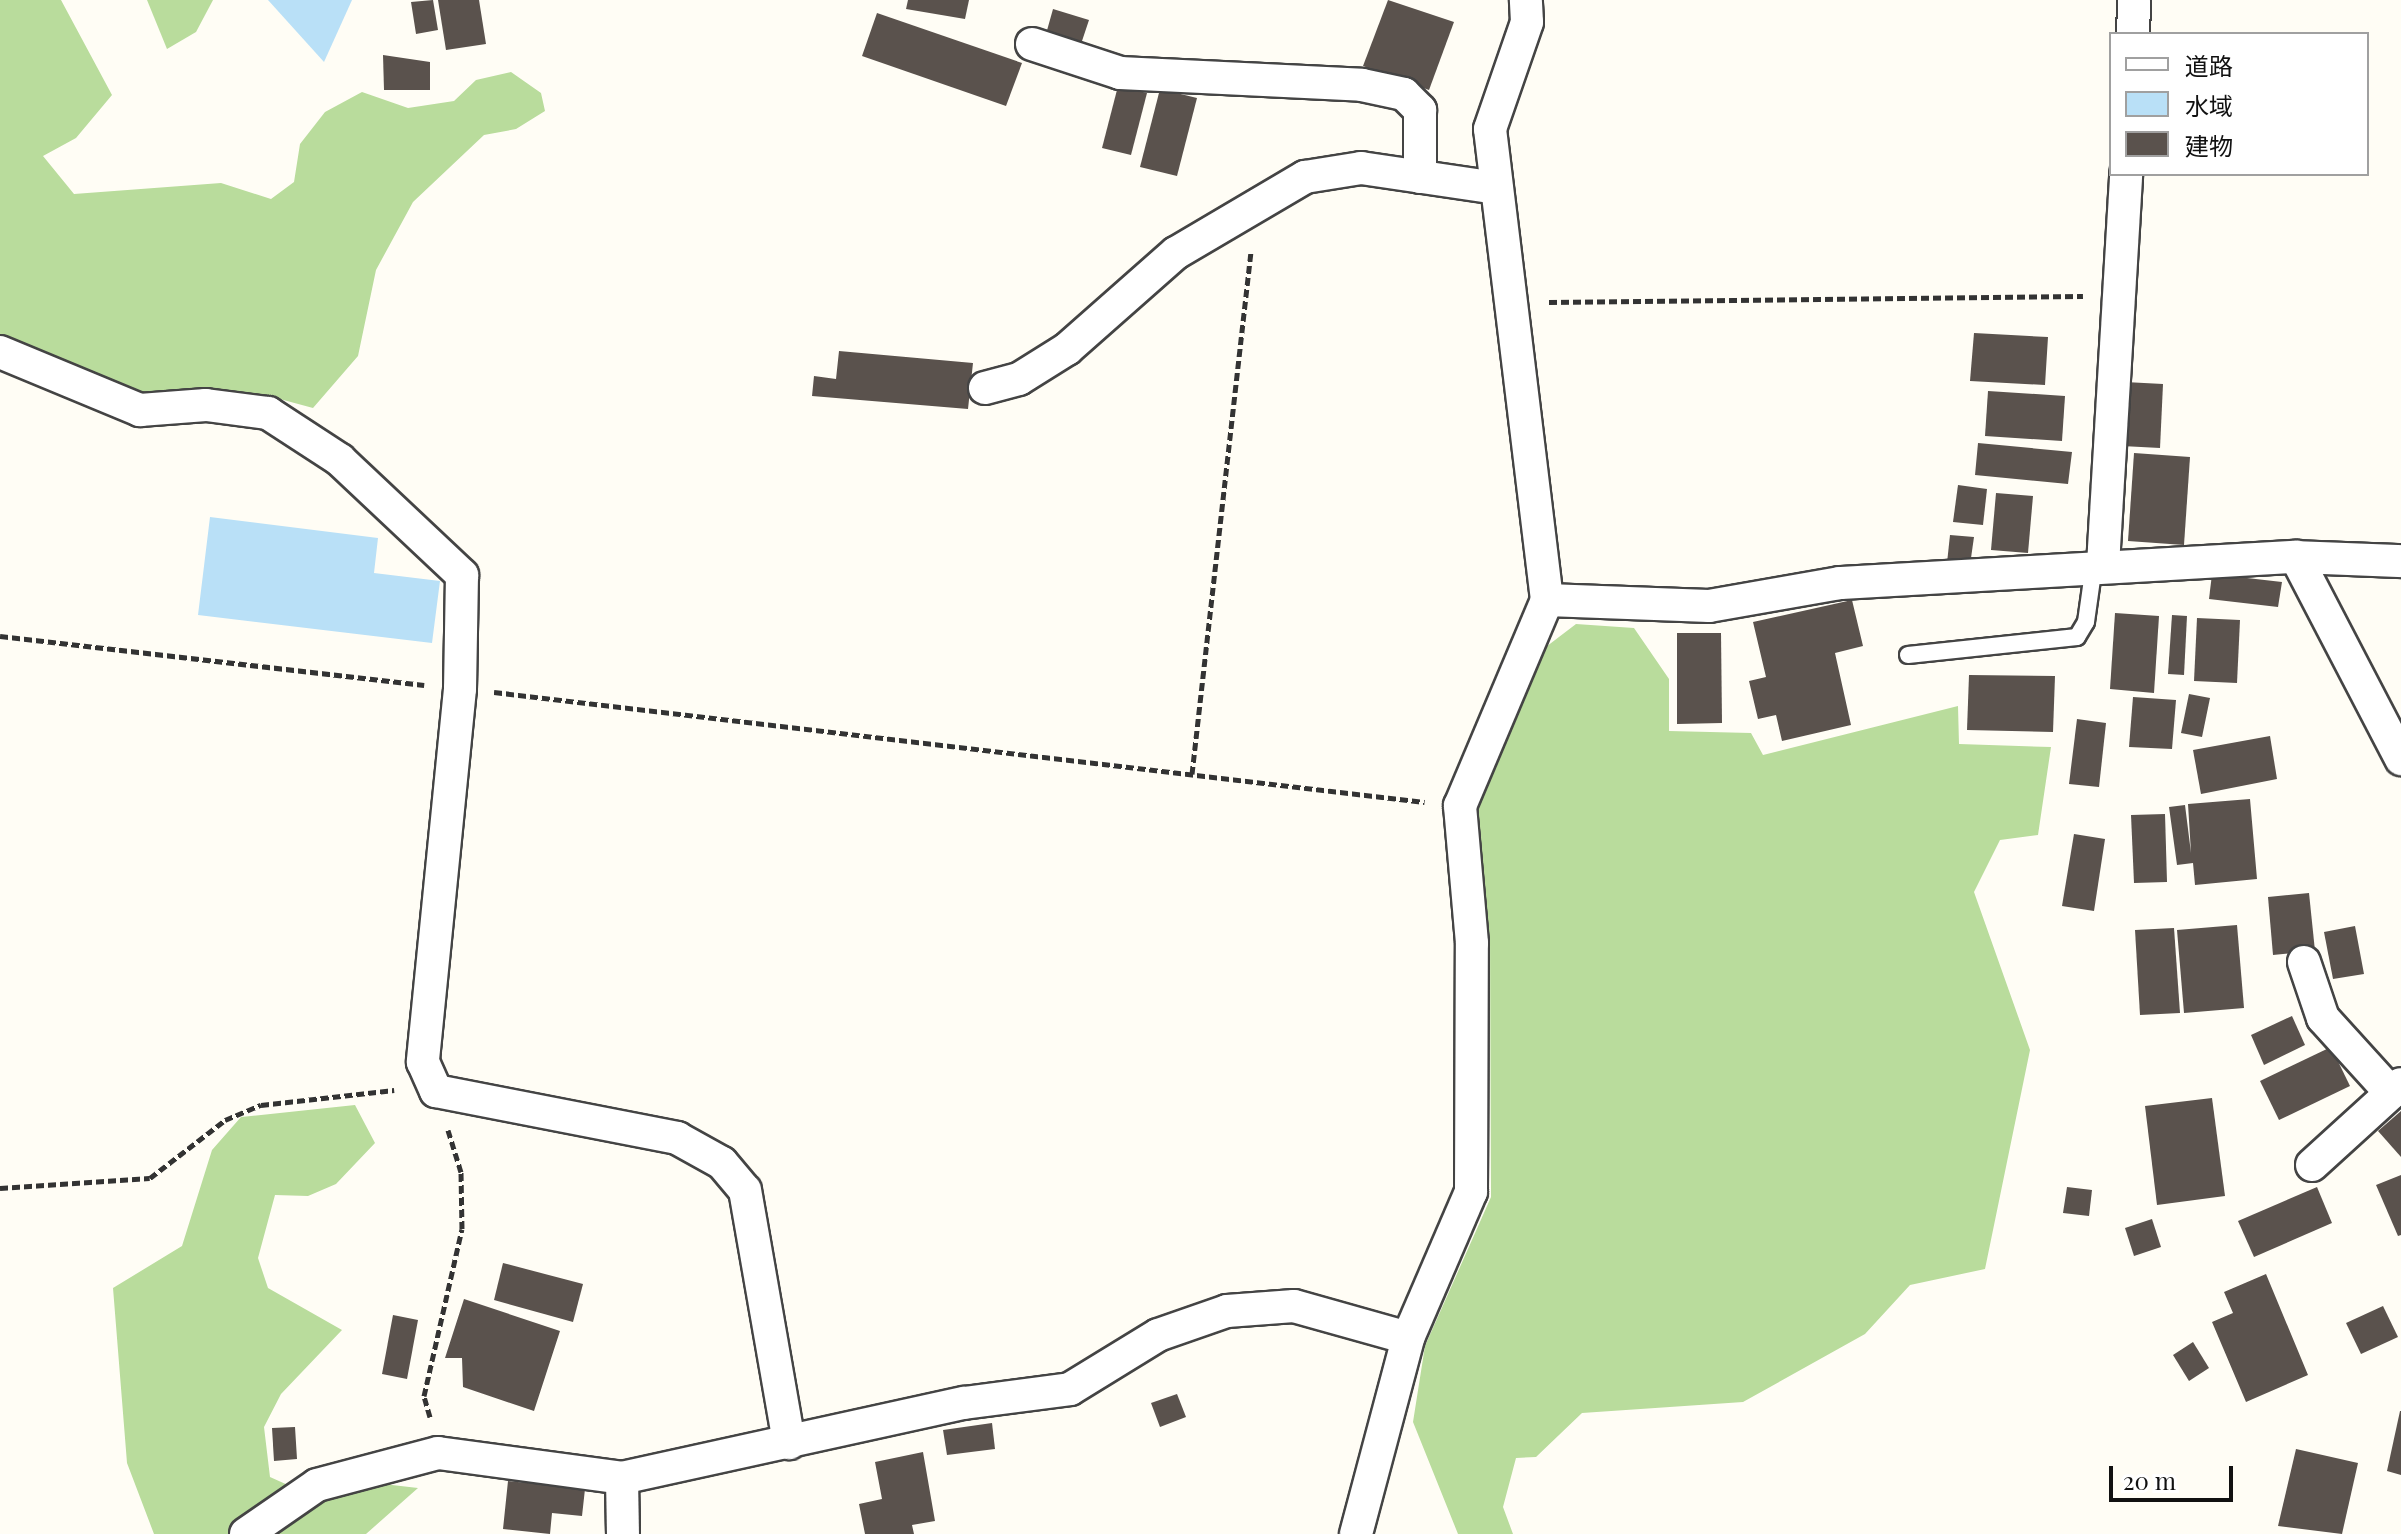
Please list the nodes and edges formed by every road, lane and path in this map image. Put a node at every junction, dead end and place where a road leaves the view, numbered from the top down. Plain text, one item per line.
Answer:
1 (1526, 0) edge
2 (2134, 0) edge
3 (2133, 32) edge
4 (1032, 44) dead end
5 (2126, 176) edge
6 (1420, 177) junction
7 (1497, 188) junction
8 (1257, 204) junction
9 (2117, 296) junction
10 (1516, 302) junction
11 (0, 352) edge
12 (985, 388) dead end
13 (2296, 557) junction
14 (2401, 561) edge
15 (2099, 565) junction
16 (1547, 600) junction
17 (0, 636) edge
18 (1908, 655) dead end
19 (460, 689) junction
20 (2401, 759) edge
21 (1192, 774) junction
22 (1460, 806) junction
23 (2304, 962) dead end
24 (2396, 1088) edge
25 (436, 1091) junction
26 (2312, 1165) dead end
27 (0, 1188) edge
28 (1408, 1338) junction
29 (789, 1443) junction
30 (438, 1453) junction
31 (622, 1478) junction
32 (246, 1534) edge
33 (623, 1534) edge
34 (1356, 1534) edge

1 - 7 street
2 - 3 street
4 - 6 street
5 - 9 street
6 - 7 street
6 - 8 street
7 - 10 street
8 - 12 street
8 - 21 path
9 - 10 path
9 - 15 street
10 - 16 street
11 - 19 street
13 - 14 street
13 - 15 street
13 - 20 street
15 - 16 street
15 - 18 lane
16 - 22 street
17 - 19 path
19 - 21 path
19 - 25 street
21 - 22 path
22 - 28 street
23 - 24 street
24 - 26 street
25 - 27 path
25 - 29 street
25 - 30 path
28 - 29 street
28 - 34 street
29 - 31 street
30 - 31 street
30 - 32 street
31 - 33 street

